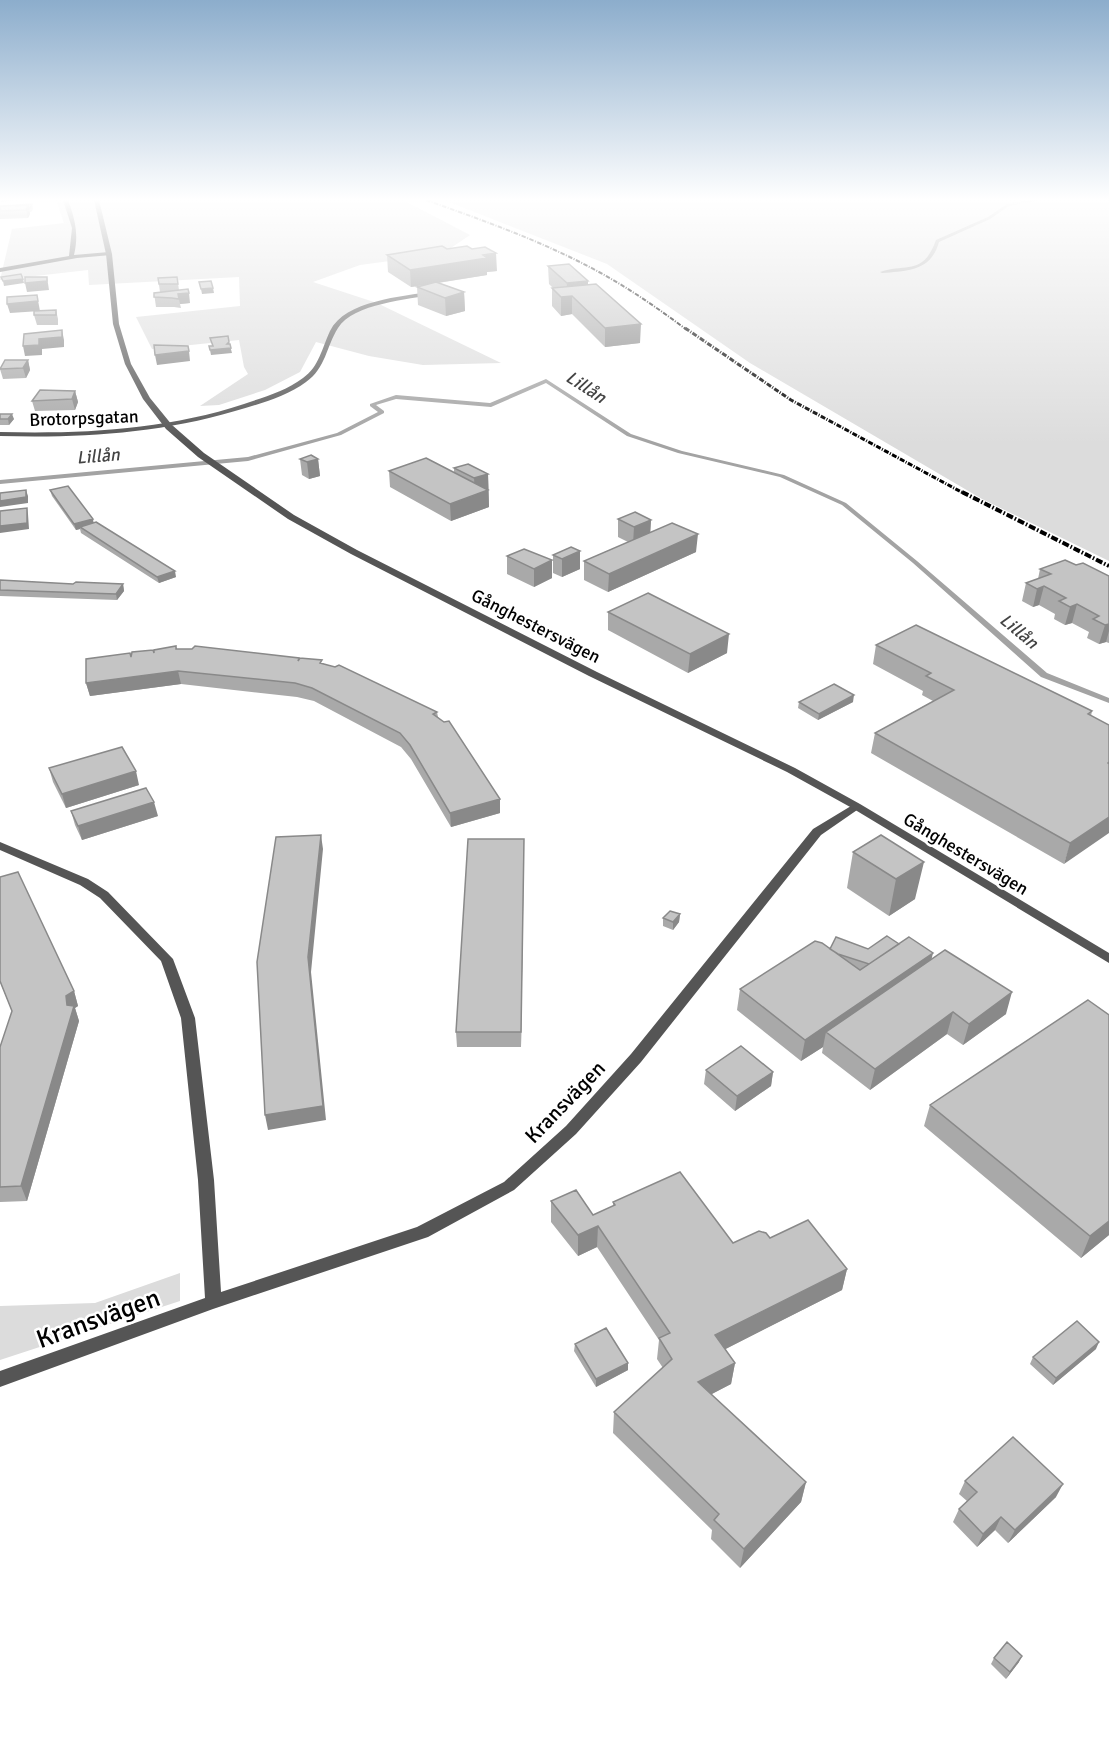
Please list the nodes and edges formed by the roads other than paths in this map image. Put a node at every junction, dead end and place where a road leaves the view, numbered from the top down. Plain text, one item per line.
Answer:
1 (112, 281) edge
2 (438, 292) edge
3 (169, 427) junction
4 (0, 434) edge
5 (856, 806) junction
6 (0, 846) edge
7 (1109, 959) edge
8 (213, 1302) junction
9 (0, 1379) edge

1 - 3 street, Gånghestersvägen
2 - 3 street, Brotorpsgatan
3 - 4 street, Brotorpsgatan
3 - 5 street, Gånghestersvägen
5 - 7 street, Gånghestersvägen
5 - 8 street, Kransvägen
6 - 8 street
8 - 9 street, Kransvägen

